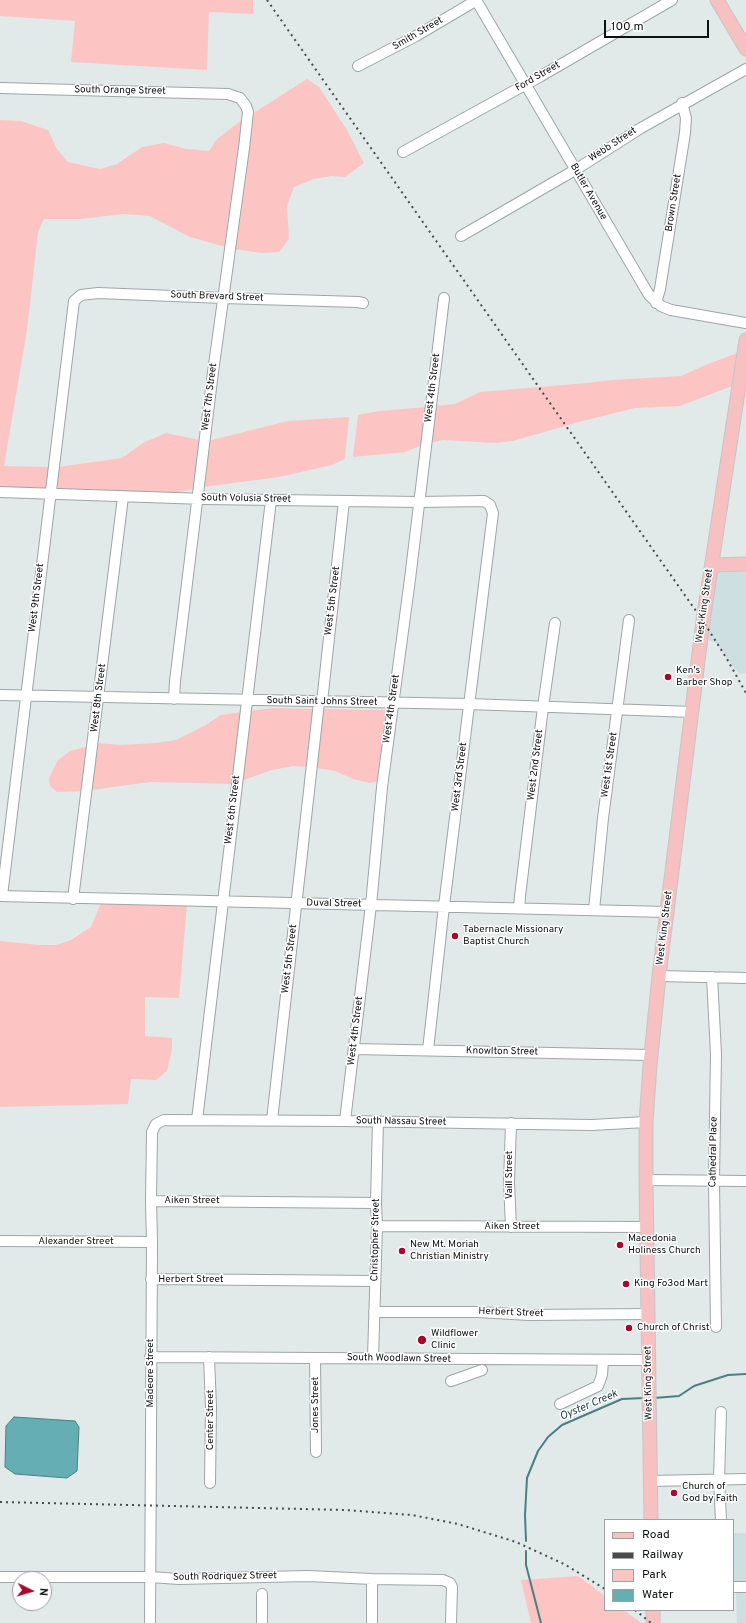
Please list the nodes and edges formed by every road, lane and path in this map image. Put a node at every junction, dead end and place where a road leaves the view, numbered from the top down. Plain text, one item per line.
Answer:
1 (476, 0) edge
2 (672, 0) edge
3 (717, 0) edge
4 (746, 49) edge
5 (358, 66) dead end
6 (746, 69) edge
7 (525, 85) junction
8 (0, 88) edge
9 (240, 98) joint
10 (682, 103) junction
11 (403, 152) dead end
12 (575, 170) junction
13 (461, 236) dead end
14 (223, 298) junction
15 (444, 298) dead end
16 (74, 301) joint
17 (363, 303) dead end
18 (656, 303) junction
19 (746, 323) edge
20 (746, 340) edge
21 (744, 370) edge
22 (0, 492) edge
23 (51, 494) junction
24 (123, 497) junction
25 (197, 498) junction
26 (271, 500) junction
27 (344, 501) junction
28 (419, 502) junction
29 (490, 505) joint
30 (746, 564) edge
31 (712, 565) junction
32 (630, 620) dead end
33 (555, 623) dead end
34 (0, 695) edge
35 (25, 695) junction
36 (99, 697) junction
37 (174, 699) junction
38 (246, 701) junction
39 (321, 702) junction
40 (393, 703) junction
41 (469, 704) junction
42 (543, 707) junction
43 (618, 710) junction
44 (692, 712) junction
45 (1, 896) edge
46 (73, 899) junction
47 (223, 901) junction
48 (297, 903) junction
49 (371, 905) junction
50 (444, 906) junction
51 (520, 908) junction
52 (594, 910) junction
53 (667, 912) junction
54 (659, 976) junction
55 (712, 977) junction
56 (746, 978) edge
57 (354, 1049) junction
58 (428, 1050) junction
59 (651, 1056) junction
60 (197, 1120) junction
61 (272, 1120) junction
62 (345, 1121) junction
63 (378, 1121) junction
64 (646, 1122) junction
65 (511, 1123) junction
66 (156, 1124) joint
67 (646, 1180) junction
68 (714, 1181) junction
69 (746, 1182) edge
70 (151, 1201) junction
71 (376, 1203) junction
72 (377, 1226) junction
73 (510, 1227) junction
74 (646, 1227) junction
75 (0, 1241) edge
76 (152, 1242) junction
77 (152, 1279) junction
78 (375, 1281) junction
79 (374, 1312) junction
80 (647, 1314) junction
81 (716, 1327) dead end
82 (150, 1357) junction
83 (209, 1357) junction
84 (315, 1358) junction
85 (373, 1358) junction
86 (603, 1360) junction
87 (648, 1360) junction
88 (482, 1370) dead end
89 (452, 1381) dead end
90 (560, 1404) dead end
91 (721, 1412) dead end
92 (316, 1452) dead end
93 (746, 1479) edge
94 (719, 1480) junction
95 (650, 1482) junction
96 (210, 1483) dead end
97 (651, 1519) edge
98 (721, 1519) edge
99 (0, 1576) edge
100 (150, 1577) junction
101 (372, 1579) junction
102 (734, 1587) edge
103 (746, 1587) edge
104 (262, 1594) dead end
105 (652, 1611) edge
106 (150, 1623) edge
107 (262, 1623) edge
108 (372, 1623) edge
109 (452, 1623) edge
110 (653, 1623) edge

1 - 5 street, Smith Street
1 - 7 street, Butler Avenue
2 - 7 street, Ford Street
3 - 4 main road
6 - 10 street, Webb Street
7 - 11 street, Ford Street
7 - 12 street, Butler Avenue
8 - 9 street, South Orange Street
9 - 14 street, West 7th Street
10 - 12 street, Webb Street
10 - 18 street, Brown Street
12 - 13 street, Webb Street
12 - 18 street, Butler Avenue
14 - 16 street, South Brevard Street
14 - 17 street, South Brevard Street
14 - 25 street, West 7th Street
15 - 28 street, West 4th Street
16 - 23 street, West 9th Street
18 - 19 street, Butler Avenue
20 - 21 main road, West King Street
21 - 31 main road, West King Street
22 - 23 street, South Volusia Street
23 - 24 street, South Volusia Street
23 - 35 street, West 9th Street
24 - 25 street, South Volusia Street
24 - 36 street, West 8th Street
25 - 26 street, South Volusia Street
25 - 37 street, West 7th Street
26 - 27 street, South Volusia Street
26 - 38 street, West 6th Street
27 - 28 street, South Volusia Street
27 - 39 street, West 5th Street
28 - 29 street, South Volusia Street
28 - 40 street, West 4th Street
29 - 41 street, West 3rd Street
30 - 31 main road
31 - 44 main road, West King Street
32 - 43 street, West 1st Street
33 - 42 street, West 2nd Street
34 - 35 street, South Saint Johns Street
35 - 36 street, South Saint Johns Street
35 - 45 street, West 9th Street
36 - 37 street, South Saint Johns Street
36 - 46 street, West 8th Street
37 - 38 street, South Saint Johns Street
38 - 39 street, South Saint Johns Street
38 - 47 street, West 6th Street
39 - 40 street, South Saint Johns Street
39 - 48 street, West 5th Street
40 - 41 street, South Saint Johns Street
40 - 49 street, West 4th Street
41 - 42 street, South Saint Johns Street
41 - 50 street, West 3rd Street
42 - 43 street, South Saint Johns Street
42 - 51 street, West 2nd Street
43 - 44 street, South Saint Johns Street
43 - 52 street, West 1st Street
44 - 53 main road, West King Street
45 - 46 street, Duval Street
46 - 47 street, Duval Street
47 - 48 street, Duval Street
47 - 60 street, West 6th Street
48 - 49 street, Duval Street
48 - 61 street, West 5th Street
49 - 50 street, Duval Street
49 - 57 street, West 4th Street
50 - 51 street, Duval Street
50 - 58 street, West 3rd Street
51 - 52 street, Duval Street
52 - 53 street, Duval Street
53 - 54 main road, West King Street
54 - 55 street
54 - 59 main road, West King Street
55 - 56 street
55 - 68 street, Cathedral Place
57 - 58 street, Knowlton Street
57 - 62 street, West 4th Street
58 - 59 street, Knowlton Street
59 - 64 main road, West King Street
60 - 61 street, South Nassau Street
60 - 66 street, South Nassau Street
61 - 62 street, South Nassau Street
62 - 63 street, South Nassau Street
63 - 65 street, South Nassau Street
63 - 71 street, Christopher Street
64 - 65 street, South Nassau Street
64 - 67 main road, West King Street
65 - 73 street, Vaill Street
66 - 70 street, Madeore Street
67 - 68 street
67 - 74 main road, West King Street
68 - 69 street
68 - 81 street, Cathedral Place
70 - 71 street, Aiken Street
70 - 76 street, Madeore Street
71 - 72 street, Christopher Street
72 - 73 street, Aiken Street
72 - 78 street, Christopher Street
73 - 74 street, Aiken Street
74 - 80 main road, West King Street
75 - 76 street, Alexander Street
76 - 77 street, Madeore Street
77 - 78 street, Herbert Street
77 - 82 street, Madeore Street
78 - 79 street, Christopher Street
79 - 80 street, Herbert Street
79 - 85 street, Christopher Street
80 - 87 main road, West King Street
82 - 83 street, South Woodlawn Street
82 - 100 street, Madeore Street
83 - 84 street, South Woodlawn Street
83 - 96 street, Center Street
84 - 85 street, South Woodlawn Street
84 - 92 street, Jones Street
85 - 86 street, South Woodlawn Street
86 - 87 street, South Woodlawn Street
86 - 90 street
87 - 95 main road, West King Street
88 - 89 street
91 - 94 street
93 - 94 street
94 - 95 street
94 - 98 street
95 - 97 main road, West King Street
99 - 100 street, South Rodriquez Street
100 - 101 street, South Rodriquez Street
100 - 106 street, Madeore Street
101 - 108 street
101 - 109 street, South Rodriquez Street
102 - 103 street
104 - 107 street
105 - 110 main road

